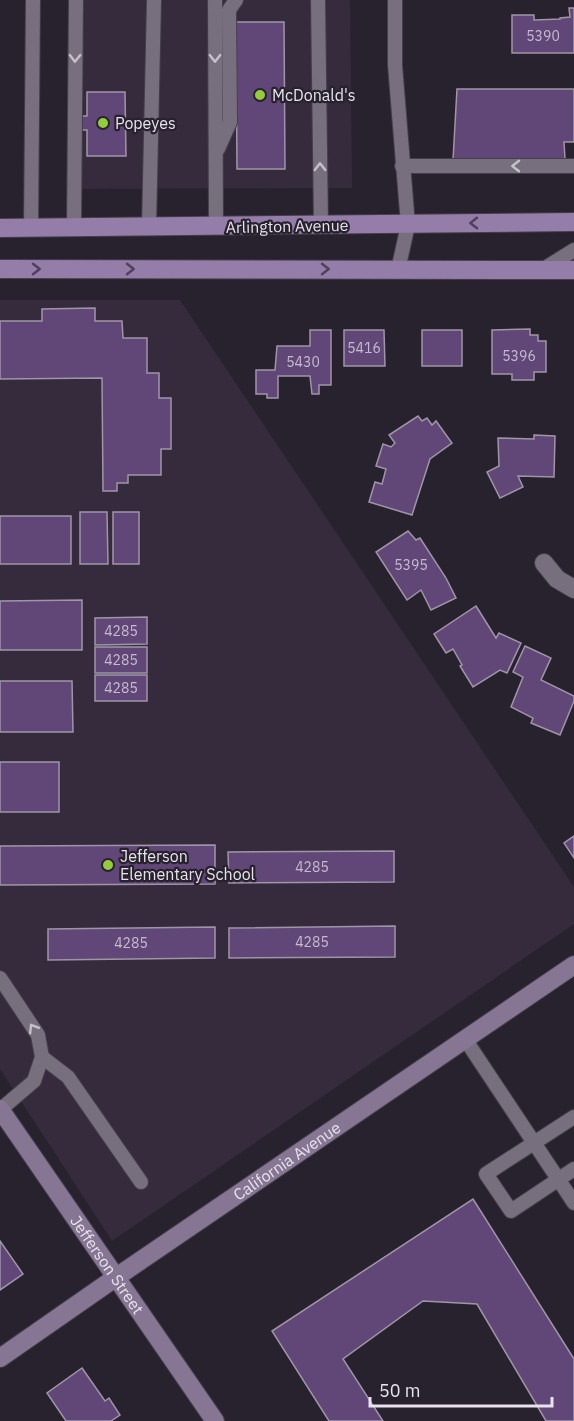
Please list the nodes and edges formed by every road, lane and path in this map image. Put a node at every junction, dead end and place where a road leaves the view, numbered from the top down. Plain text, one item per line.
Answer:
1 (33, 0) edge
2 (76, 0) edge
3 (154, 0) edge
4 (215, 0) edge
5 (395, 0) edge
6 (318, 1) edge
7 (232, 3) edge
8 (215, 154) junction
9 (402, 166) junction
10 (574, 166) edge
11 (574, 222) edge
12 (408, 225) junction
13 (216, 226) junction
14 (321, 226) junction
15 (31, 227) junction
16 (74, 227) junction
17 (149, 227) junction
18 (0, 228) edge
19 (574, 250) edge
20 (0, 269) edge
21 (398, 270) junction
22 (542, 270) junction
23 (574, 270) edge
24 (544, 563) dead end
25 (574, 589) edge
26 (574, 965) edge
27 (0, 978) edge
28 (465, 1040) junction
29 (42, 1057) junction
30 (0, 1110) edge
31 (574, 1117) edge
32 (534, 1143) junction
33 (574, 1169) edge
34 (558, 1180) junction
35 (141, 1182) dead end
36 (574, 1203) edge
37 (115, 1278) junction
38 (0, 1358) edge
39 (215, 1421) edge

1 - 15 lane
2 -> 16 lane
3 - 17 lane
4 -> 8 lane
5 - 9 lane
14 -> 6 lane
7 - 8 lane
8 - 13 lane
10 -> 9 lane
9 - 12 lane
11 -> 12 main road, Arlington Avenue
12 - 14 main road, Arlington Avenue
12 - 21 lane
13 - 14 main road, Arlington Avenue
13 - 17 main road, Arlington Avenue
15 - 16 main road, Arlington Avenue
15 - 18 main road, Arlington Avenue
16 - 17 main road, Arlington Avenue
19 - 22 lane
20 -> 21 main road
21 - 22 main road
22 - 23 main road
24 - 25 street
26 - 28 main road, California Avenue
29 -> 27 lane
28 - 32 lane
28 - 37 main road, California Avenue
29 - 30 lane
29 - 35 lane
30 - 37 main road, Jefferson Street
31 - 32 lane
32 - 34 lane
32 - 34 lane
33 - 34 lane
34 - 36 lane
37 - 38 main road, California Avenue
37 - 39 main road, Jefferson Street

